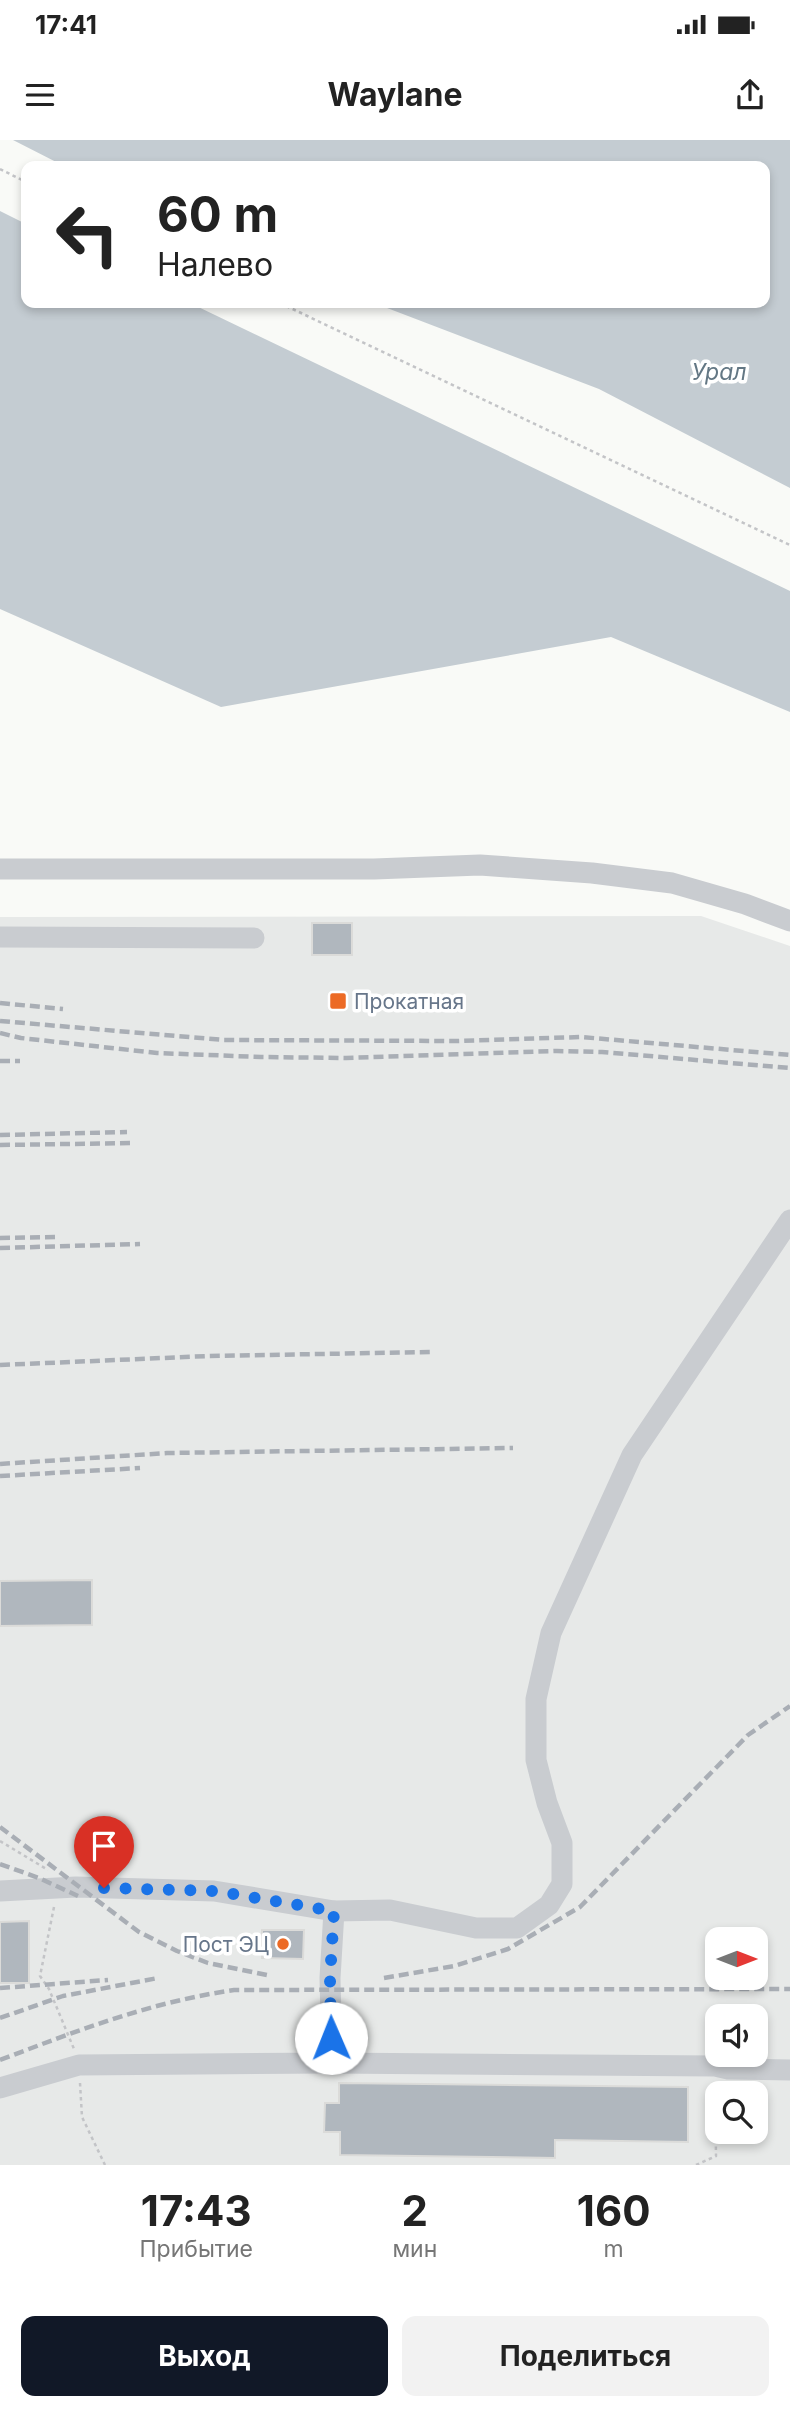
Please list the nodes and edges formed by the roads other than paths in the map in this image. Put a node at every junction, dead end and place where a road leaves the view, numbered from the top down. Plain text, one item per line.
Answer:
1 (0, 869) edge
2 (790, 921) edge
3 (0, 937) edge
4 (254, 938) dead end
5 (790, 1220) edge
6 (0, 1891) edge
7 (334, 1911) junction
8 (332, 2063) junction
9 (790, 2070) edge
10 (0, 2088) edge

1 - 2 lane
3 - 4 lane
5 - 7 lane
6 - 7 lane
7 - 8 lane
8 - 9 lane
8 - 10 lane

